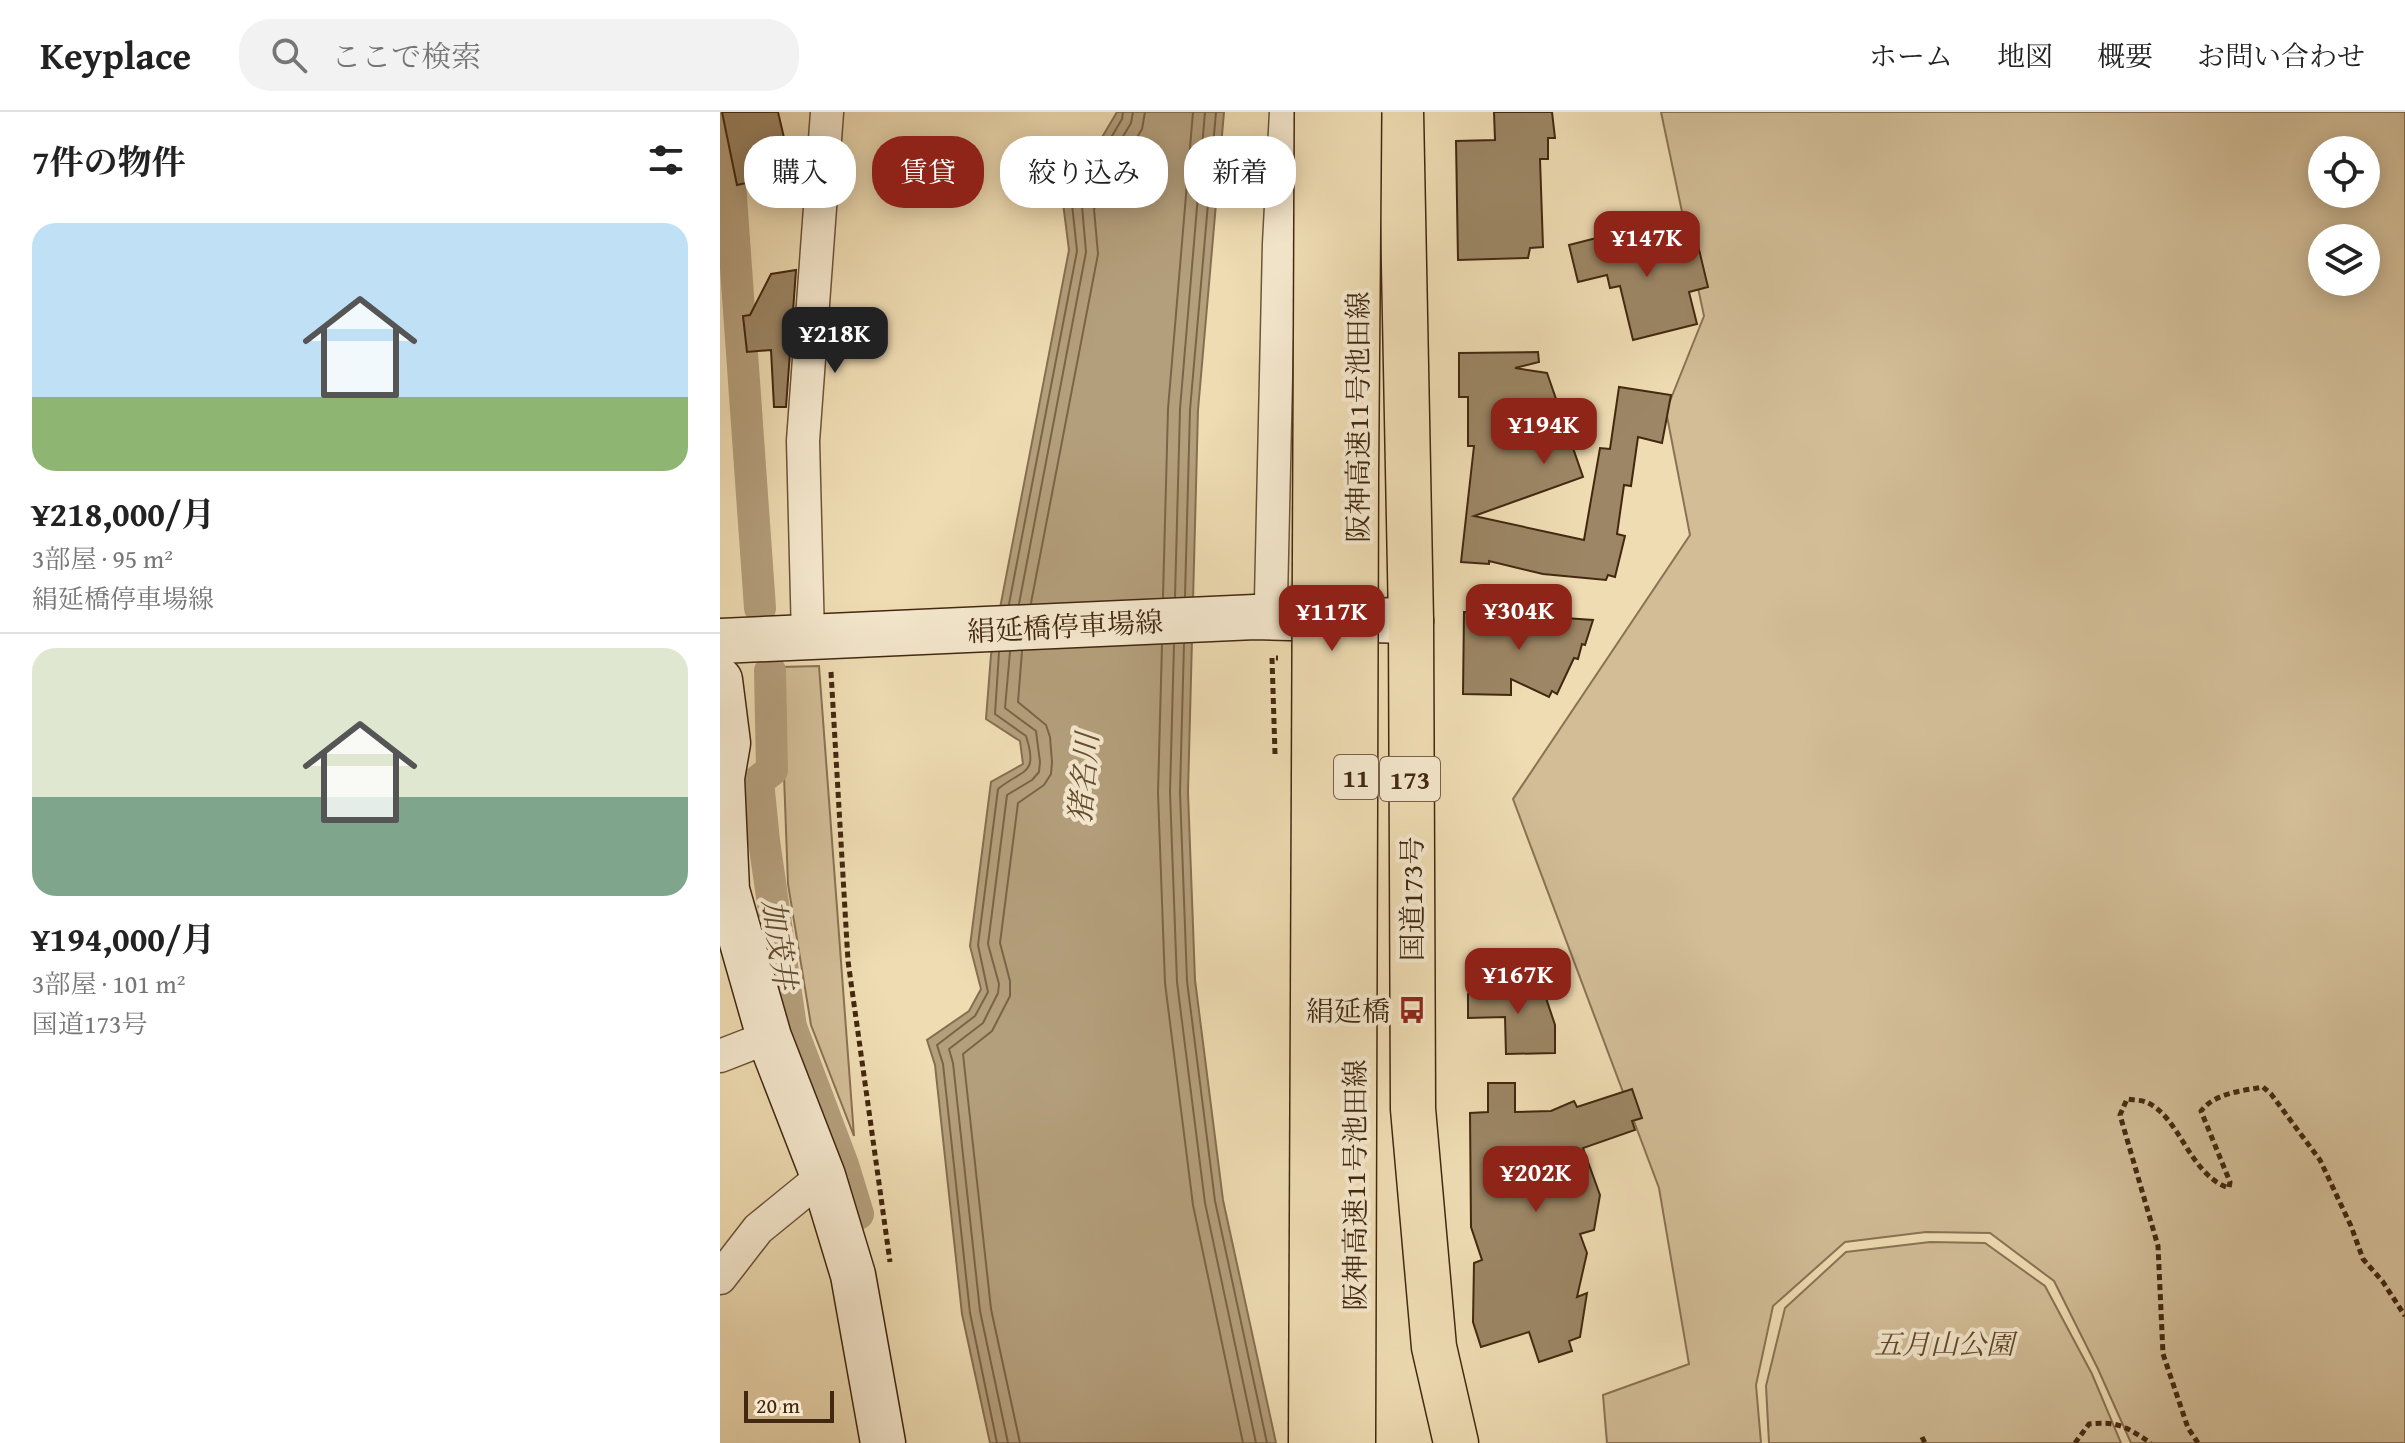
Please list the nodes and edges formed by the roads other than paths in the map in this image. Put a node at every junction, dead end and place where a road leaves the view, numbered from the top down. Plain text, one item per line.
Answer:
1 (827, 112) edge
2 (1286, 112) edge
3 (1317, 112) edge
4 (1359, 112) edge
5 (1401, 112) edge
6 (1263, 608) junction
7 (1411, 621) junction
8 (720, 641) edge
9 (832, 644) junction
10 (720, 680) edge
11 (721, 788) edge
12 (769, 1037) junction
13 (720, 1056) edge
14 (823, 1176) junction
15 (720, 1278) edge
16 (883, 1443) edge
17 (1311, 1443) edge
18 (1353, 1443) edge
19 (1456, 1443) edge

1 - 9 street
2 - 6 street
3 - 17 highway, 阪神高速11号池田線 / 11, bridge
4 - 18 highway, 阪神高速11号池田線 / 11, bridge
5 - 7 highway, 国道173号 / 173
6 - 7 street, 絹延橋停車場線
6 - 9 street, 絹延橋停車場線
7 - 19 highway, 国道173号 / 173
8 - 9 street, 絹延橋停車場線
10 - 11 street
11 - 12 street
12 - 13 street
12 - 14 street
14 - 15 street
14 - 16 street

